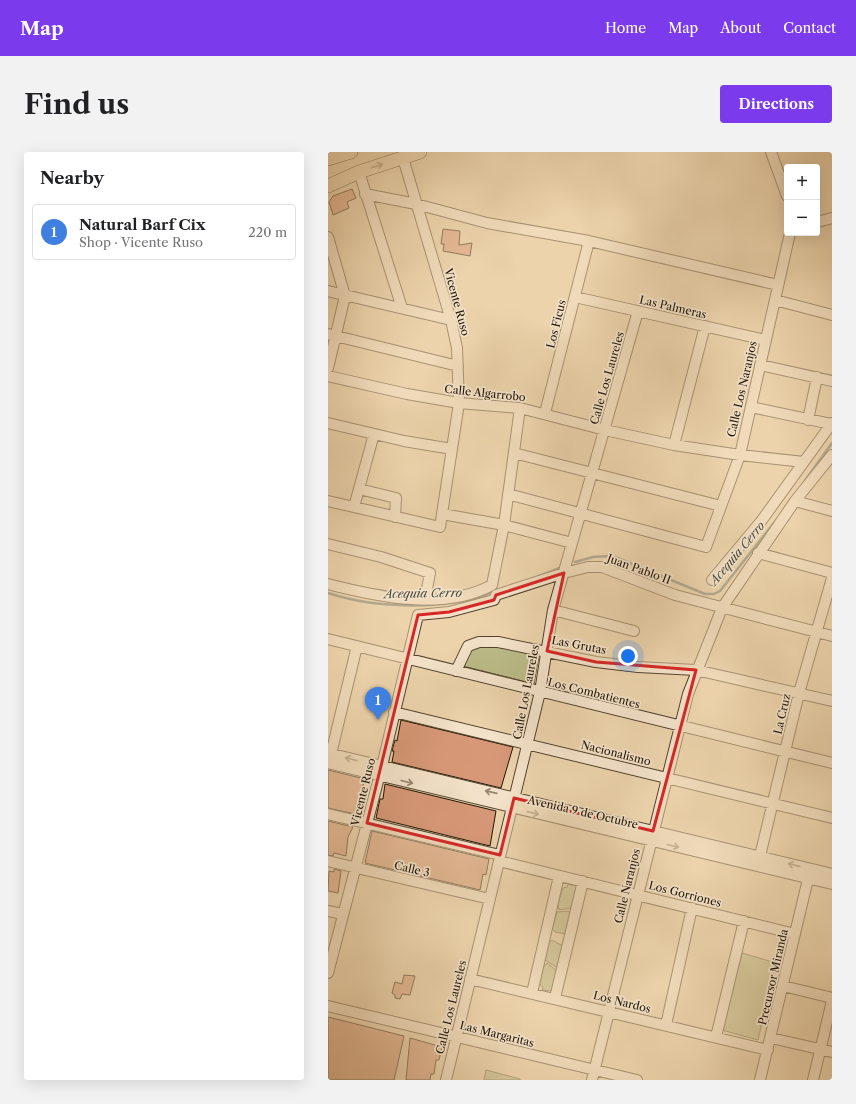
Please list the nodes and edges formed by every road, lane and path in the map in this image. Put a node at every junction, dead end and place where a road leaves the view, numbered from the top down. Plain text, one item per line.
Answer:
1 (350, 152) edge
2 (420, 152) edge
3 (771, 152) edge
4 (403, 158) junction
5 (328, 159) edge
6 (358, 172) junction
7 (328, 186) edge
8 (784, 188) edge
9 (365, 194) junction
10 (416, 204) junction
11 (832, 218) edge
12 (820, 221) edge
13 (789, 236) edge
14 (328, 237) edge
15 (589, 241) junction
16 (778, 285) junction
17 (328, 291) edge
18 (345, 296) junction
19 (575, 297) junction
20 (775, 300) junction
21 (402, 308) junction
22 (638, 311) junction
23 (832, 315) edge
24 (451, 320) junction
25 (705, 326) junction
26 (332, 335) edge
27 (766, 340) junction
28 (760, 365) junction
29 (458, 366) junction
30 (328, 368) edge
31 (328, 376) edge
32 (817, 377) junction
33 (832, 381) edge
34 (459, 403) junction
35 (751, 407) junction
36 (520, 408) junction
37 (545, 414) junction
38 (808, 420) junction
39 (328, 423) edge
40 (832, 423) edge
41 (604, 430) junction
42 (374, 434) junction
43 (674, 445) junction
44 (452, 449) junction
45 (514, 453) junction
46 (832, 455) edge
47 (740, 456) junction
48 (804, 462) junction
49 (592, 473) junction
50 (359, 489) junction
51 (508, 494) junction
52 (328, 501) edge
53 (795, 501) junction
54 (721, 506) junction
55 (354, 508) junction
56 (832, 511) edge
57 (580, 513) junction
58 (442, 514) junction
59 (395, 517) junction
60 (504, 524) junction
61 (572, 543) junction
62 (328, 544) edge
63 (758, 553) junction
64 (565, 568) junction
65 (832, 573) edge
66 (832, 578) edge
67 (712, 580) dead end
68 (328, 584) edge
69 (425, 599) junction
70 (722, 608) junction
71 (553, 610) junction
72 (418, 615) joint
73 (634, 631) dead end
74 (817, 632) junction
75 (832, 636) edge
76 (328, 639) edge
77 (357, 646) junction
78 (547, 651) junction
79 (406, 659) junction
80 (696, 670) junction
81 (456, 671) junction
82 (540, 692) junction
83 (799, 693) junction
84 (832, 701) edge
85 (394, 712) junction
86 (679, 727) junction
87 (528, 744) junction
88 (785, 752) junction
89 (329, 756) edge
90 (832, 763) edge
91 (381, 771) junction
92 (667, 778) junction
93 (513, 803) junction
94 (772, 804) junction
95 (328, 814) edge
96 (832, 818) edge
97 (367, 823) junction
98 (652, 836) junction
99 (760, 856) junction
100 (500, 858) junction
101 (328, 861) edge
102 (356, 868) junction
103 (832, 874) edge
104 (559, 876) junction
105 (808, 878) junction
106 (583, 882) junction
107 (832, 884) edge
108 (638, 895) junction
109 (490, 899) junction
110 (692, 908) junction
111 (328, 911) edge
112 (343, 914) junction
113 (744, 921) junction
114 (795, 934) junction
115 (331, 949) edge
116 (328, 974) edge
117 (470, 978) junction
118 (783, 986) junction
119 (532, 993) junction
120 (555, 998) junction
121 (832, 998) edge
122 (832, 1001) edge
123 (328, 1006) edge
124 (609, 1011) junction
125 (666, 1025) junction
126 (456, 1037) junction
127 (716, 1037) junction
128 (771, 1038) junction
129 (768, 1050) junction
130 (820, 1050) junction
131 (832, 1052) edge
132 (593, 1075) edge
133 (446, 1080) edge
134 (637, 1080) edge
135 (760, 1080) edge
136 (813, 1080) edge

1 - 5 main road
2 - 4 main road
3 - 8 street
6 -> 4 main road
4 - 10 street, Vicente Ruso
6 - 7 main road
6 - 9 street
9 - 10 street
9 - 21 street
10 - 15 street
10 - 24 street, Vicente Ruso
11 - 12 street
13 - 16 street, Calle Los Naranjos
14 - 18 street
15 - 16 street
15 - 19 street, Los Ficus
16 - 20 street, Calle Los Naranjos
17 - 18 street
18 - 21 street
18 - 26 street
19 - 22 street, Las Palmeras
19 - 37 street, Los Ficus
20 - 23 street
20 - 27 street, Calle Los Naranjos
21 - 24 street
22 - 25 street, Las Palmeras
22 - 41 street, Calle Los Laureles
24 - 29 street, Vicente Ruso
25 - 27 street, Las Palmeras
25 - 43 street
26 - 29 street
26 - 30 street
27 - 28 street, Calle Los Naranjos
28 - 32 street
28 - 35 street, Calle Los Naranjos
29 - 34 street, Vicente Ruso
31 - 34 street, Calle Algarrobo
32 - 33 street
32 - 38 street
34 - 36 street, Calle Algarrobo
34 - 44 street, Vicente Ruso
35 - 38 street
35 - 47 street, Calle Los Naranjos
36 - 37 street, Calle Algarrobo
36 - 45 street
37 - 41 street, Calle Algarrobo
38 - 40 street
39 - 42 street
40 - 48 street
41 - 43 street, Calle Algarrobo
41 - 49 street, Calle Los Laureles
42 - 44 street
42 - 50 street
43 - 47 street, Calle Algarrobo
44 - 58 street, Vicente Ruso
45 - 49 street
45 - 51 street
46 - 53 street
47 - 48 street, Calle Algarrobo
47 - 54 street, Calle Los Naranjos
48 - 67 street
49 - 54 street
49 - 57 street, Calle Los Laureles
50 - 55 street
50 - 59 street
51 - 57 street
51 - 60 street
52 - 55 street
53 - 56 street
53 - 63 street
54 - 57 street, Calle Los Naranjos
55 - 59 street
57 - 61 street, Calle Los Laureles
58 - 59 street, Vicente Ruso
58 - 60 street
60 - 61 street
60 - 69 street
61 - 64 street, Calle Los Laureles
62 - 69 street
63 - 65 street
63 - 70 street
64 - 70 street, Juan Pablo II
64 - 71 street, Calle Los Laureles
64 - 72 street, Juan Pablo II
66 - 74 street, La Cruz
68 - 69 street
70 - 74 street, Juan Pablo II
70 - 80 street, Calle Naranjos
71 - 73 street
71 - 78 street, Calle Los Laureles
72 - 79 street, Vicente Ruso
74 - 75 street, Juan Pablo II
74 - 83 street, La Cruz
76 - 77 street, Los Combatientes
77 - 79 street, Los Combatientes
77 - 89 street
78 - 80 street, Las Grutas
78 - 81 street, Las Grutas
78 - 82 street, Calle Los Laureles
79 - 81 street, Los Combatientes
79 - 85 street, Vicente Ruso
80 - 83 street, Las Grutas
80 - 86 street, Calle Naranjos
81 - 82 street, Los Combatientes
82 - 86 street, Los Combatientes
82 - 87 street, Calle Los Laureles
83 - 84 street, Las Grutas
83 - 88 street, La Cruz
85 - 87 street, Nacionalismo
85 - 91 street, Vicente Ruso
86 - 88 street, Los Combatientes
86 - 92 street, Calle Naranjos
87 - 92 street, Nacionalismo
87 - 93 street, Calle Los Laureles
88 - 90 street, Los Combatientes
88 - 94 street, La Cruz
89 - 91 street, Avenida 9 de Octubre
91 - 93 street, Avenida 9 de Octubre
91 - 97 street, Vicente Ruso
92 - 94 street, Nacionalismo
92 - 98 street, Calle Naranjos
93 - 98 street, Avenida 9 de Octubre
93 - 100 street, Calle Los Laureles
94 - 96 street, Nacionalismo
94 - 99 street, La Cruz
95 - 97 street, Los Gorriones
97 - 100 street, Los Gorriones
97 - 102 street, Vicente Ruso
98 - 99 street, Avenida 9 de Octubre
98 -> 105 street, Avenida 9 de Octubre
98 - 108 street, Calle Naranjos
103 -> 99 street, Avenida 9 de Octubre
100 - 104 street, Los Gorriones
100 - 109 street, Calle Los Laureles
101 - 102 street, Calle 3
102 - 109 street, Calle 3
102 - 112 street, Vicente Ruso
104 - 106 street, Los Gorriones
104 - 119 street
105 - 107 street, Avenida 9 de Octubre
105 - 114 street, Precursor Miranda
106 - 108 street, Los Gorriones
106 - 120 street
108 - 110 street, Los Gorriones
108 - 124 street, Calle Naranjos
109 - 117 street, Calle Los Laureles
110 - 113 street, Los Gorriones
110 - 125 street
111 - 112 street
112 - 115 street, Vicente Ruso
113 - 114 street, Los Gorriones
113 - 127 street
114 - 118 street, Precursor Miranda
115 - 116 street, Vicente Ruso
117 - 119 street, Los Nardos
117 - 126 street, Calle Los Laureles
118 - 121 street
118 - 128 street, Precursor Miranda
119 - 120 street, Los Nardos
120 - 124 street, Los Nardos
122 - 130 street
123 - 126 street, Las Margaritas
124 - 125 street, Los Nardos
124 - 132 street, Calle Naranjos
125 - 127 street, Los Nardos
126 - 132 street, Las Margaritas
126 - 133 street, Calle Los Laureles
127 - 129 street, Los Nardos
128 - 129 street, Precursor Miranda
128 - 130 street
129 - 135 street, Precursor Miranda
130 - 131 street
130 - 136 street
132 - 134 street, Las Margaritas

